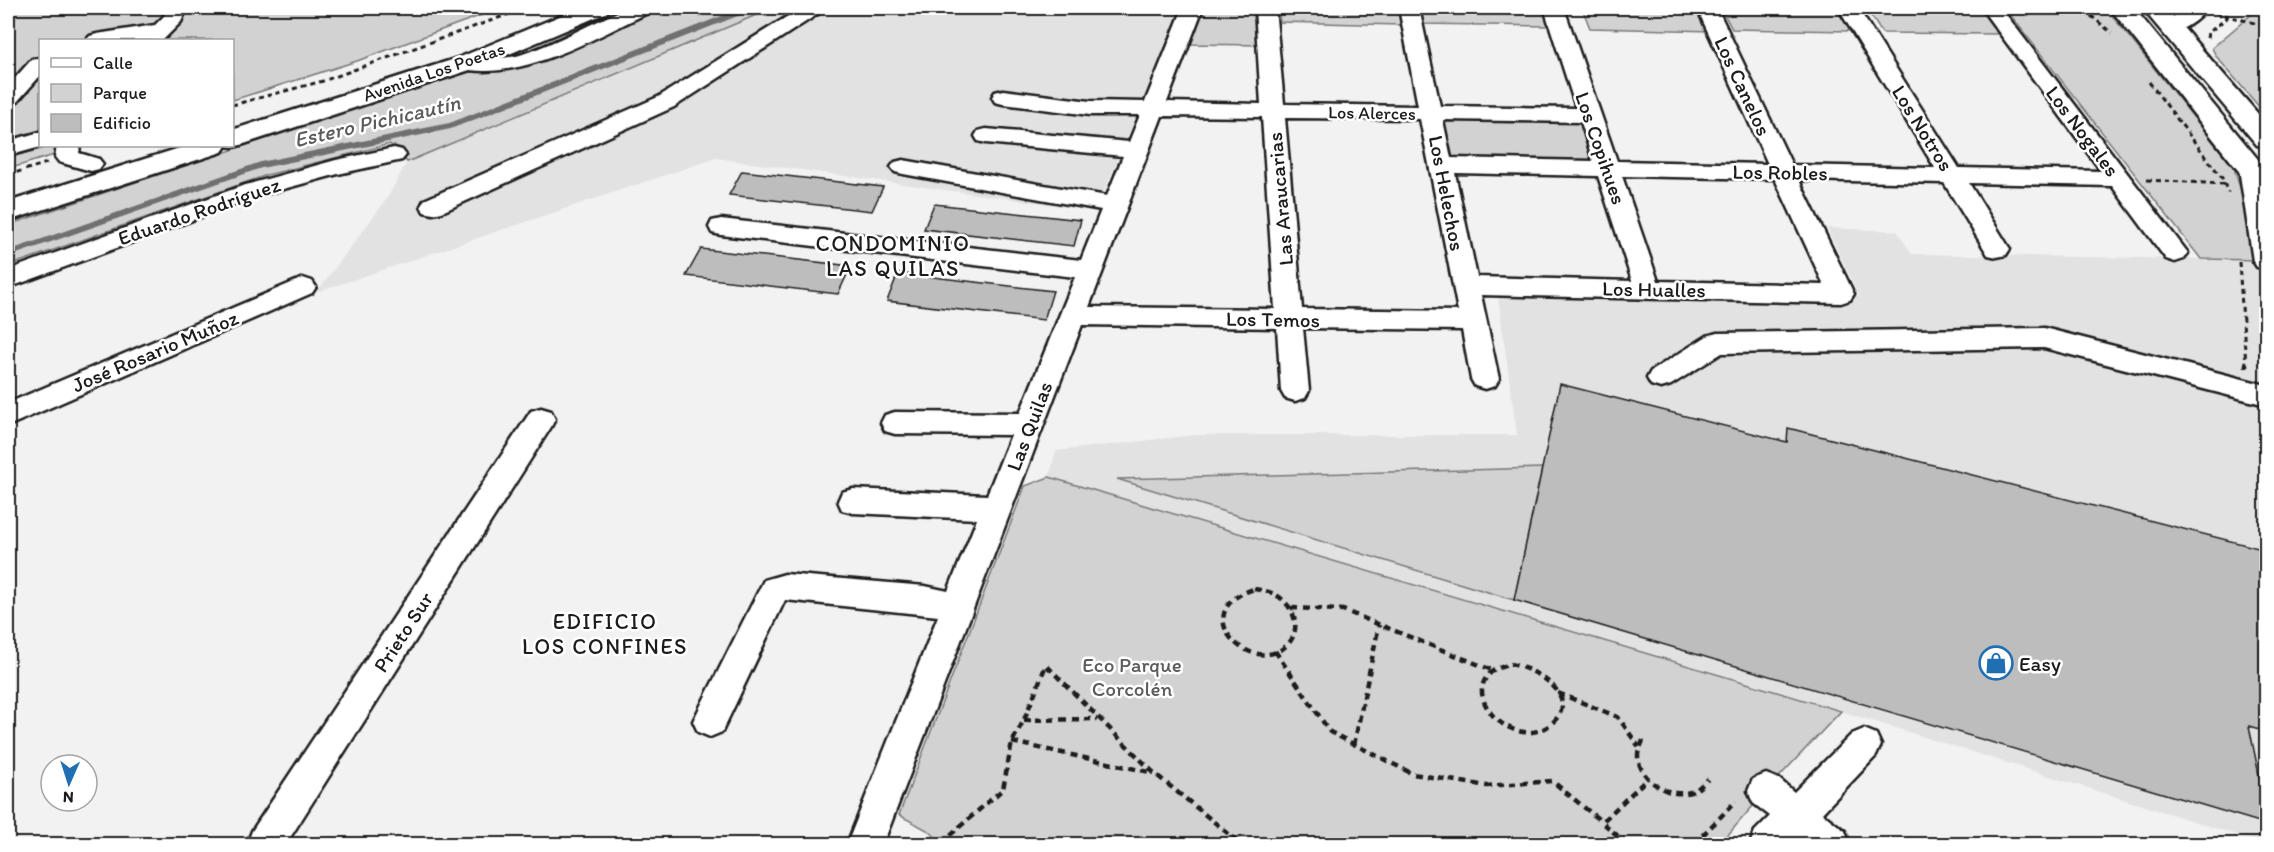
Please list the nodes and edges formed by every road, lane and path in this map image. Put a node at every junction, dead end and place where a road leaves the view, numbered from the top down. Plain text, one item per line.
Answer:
1 (177, 8) edge
2 (526, 8) edge
3 (550, 8) edge
4 (598, 8) edge
5 (643, 8) edge
6 (814, 8) edge
7 (1193, 8) edge
8 (1265, 8) edge
9 (1409, 8) edge
10 (1554, 8) edge
11 (1707, 8) edge
12 (1848, 8) edge
13 (1991, 8) edge
14 (2075, 8) edge
15 (2124, 8) edge
16 (2154, 8) edge
17 (2206, 10) edge
18 (2266, 26) edge
19 (2171, 27) junction
20 (2114, 34) dead end
21 (157, 35) edge
22 (109, 39) edge
23 (467, 63) junction
24 (39, 65) edge
25 (2175, 71) junction
26 (2142, 73) dead end
27 (1003, 97) dead end
28 (8, 98) edge
29 (234, 104) edge
30 (1153, 110) junction
31 (1273, 111) junction
32 (1431, 113) junction
33 (1590, 115) junction
34 (234, 117) edge
35 (986, 136) dead end
36 (234, 138) edge
37 (39, 139) edge
38 (2266, 139) edge
39 (69, 147) edge
40 (144, 147) edge
41 (210, 147) edge
42 (8, 149) edge
43 (1137, 150) junction
44 (394, 155) dead end
45 (91, 164) junction
46 (1442, 165) junction
47 (903, 167) dead end
48 (1608, 169) junction
49 (1783, 172) junction
50 (1953, 175) junction
51 (2259, 178) edge
52 (2118, 179) junction
53 (2224, 184) junction
54 (8, 188) edge
55 (2230, 200) dead end
56 (1116, 205) junction
57 (433, 206) dead end
58 (8, 212) edge
59 (721, 227) dead end
60 (1997, 249) dead end
61 (2238, 250) dead end
62 (2175, 253) dead end
63 (2266, 261) edge
64 (1090, 270) junction
65 (8, 279) edge
66 (1466, 286) junction
67 (303, 287) dead end
68 (1648, 289) junction
69 (1841, 294) joint
70 (1072, 316) junction
71 (1290, 320) junction
72 (1473, 321) junction
73 (1661, 378) dead end
74 (1485, 379) dead end
75 (1295, 391) dead end
76 (2257, 393) edge
77 (8, 415) edge
78 (542, 419) dead end
79 (895, 423) dead end
80 (1030, 424) junction
81 (853, 501) dead end
82 (997, 508) junction
83 (958, 607) junction
84 (1292, 608) junction
85 (1379, 625) junction
86 (1275, 651) junction
87 (1492, 670) junction
88 (1558, 693) junction
89 (1098, 719) junction
90 (1024, 720) junction
91 (710, 721) dead end
92 (1643, 740) dead end
93 (1012, 742) junction
94 (1354, 745) junction
95 (1864, 745) dead end
96 (1639, 747) junction
97 (1154, 773) junction
98 (1648, 777) junction
99 (1708, 779) dead end
100 (1751, 796) joint
101 (1797, 816) junction
102 (1602, 822) junction
103 (941, 843) dead end
104 (266, 844) edge
105 (865, 844) edge
106 (1241, 844) edge
107 (1627, 844) edge
108 (1694, 844) edge
109 (1768, 844) edge
110 (1832, 844) edge

1 - 21 street
2 - 29 path
3 - 34 main road, Avenida Los Poetas
4 - 23 main road, Avenida Los Poetas
5 - 23 street
6 - 57 street
7 - 30 street, Las Quilas
8 - 31 street, Las Araucarias
9 - 32 street, Los Helechos
10 - 33 street, Los Copihues
11 - 49 street, Los Canelos
12 - 50 street, Los Notros
13 - 52 street, Los Nogales
14 - 20 path
15 - 19 main road
15 - 25 main road
16 - 19 main road
17 - 18 path
17 - 19 street
19 - 25 main road
19 - 38 main road
21 - 22 street
23 - 36 main road, Avenida Los Poetas
24 - 28 street
25 - 51 main road
26 - 53 path
27 - 30 street, Los Alerces
30 - 31 street, Los Alerces
30 - 43 street, Las Quilas
31 - 32 street, Los Alerces
31 - 71 street, Las Araucarias
32 - 33 street, Los Alerces
32 - 46 street, Los Helechos
33 - 48 street, Los Copihues
35 - 43 street
37 - 42 street
39 - 45 street
40 - 45 main road
41 - 58 main road
43 - 56 street, Las Quilas
44 - 65 street, Eduardo Rodríguez
45 - 54 main road
46 - 48 street, Los Robles
46 - 66 street, Los Helechos
47 - 56 street
48 - 49 street, Los Robles
48 - 68 street, Los Copihues
49 - 50 street, Los Robles
49 - 69 street, Los Canelos
50 - 52 street, Los Robles
50 - 60 street, Los Notros
51 - 63 street
52 - 53 path
52 - 62 street, Los Nogales
53 - 55 path
56 - 64 street, Las Quilas
59 - 64 street
61 - 76 path
64 - 70 street, Las Quilas
66 - 68 street, Los Hualles
66 - 72 street, Los Helechos
67 - 77 street, José Rosario Muñoz
68 - 69 street, Los Hualles
70 - 71 street, Los Temos
70 - 80 street, Las Quilas
71 - 72 street, Los Temos
71 - 75 street, Las Araucarias
72 - 74 street, Los Helechos
73 - 76 street
78 - 104 street, Prieto Sur
79 - 80 street
80 - 82 street, Las Quilas
81 - 82 street
82 - 83 street, Las Quilas
83 - 91 street
83 - 105 street, Las Quilas
84 - 85 path
84 - 86 path
84 - 86 path
85 - 87 path
85 - 94 path
86 - 94 path
87 - 88 path
87 - 88 path
88 - 96 path
89 - 90 path
89 - 90 path
89 - 97 path
90 - 93 path
92 - 96 path
93 - 97 path
93 - 103 path
94 - 102 path
95 - 101 street
96 - 98 path
97 - 106 path
98 - 99 path
98 - 102 path
100 - 101 street
100 - 108 path
101 - 109 street
101 - 110 street
102 - 107 path

